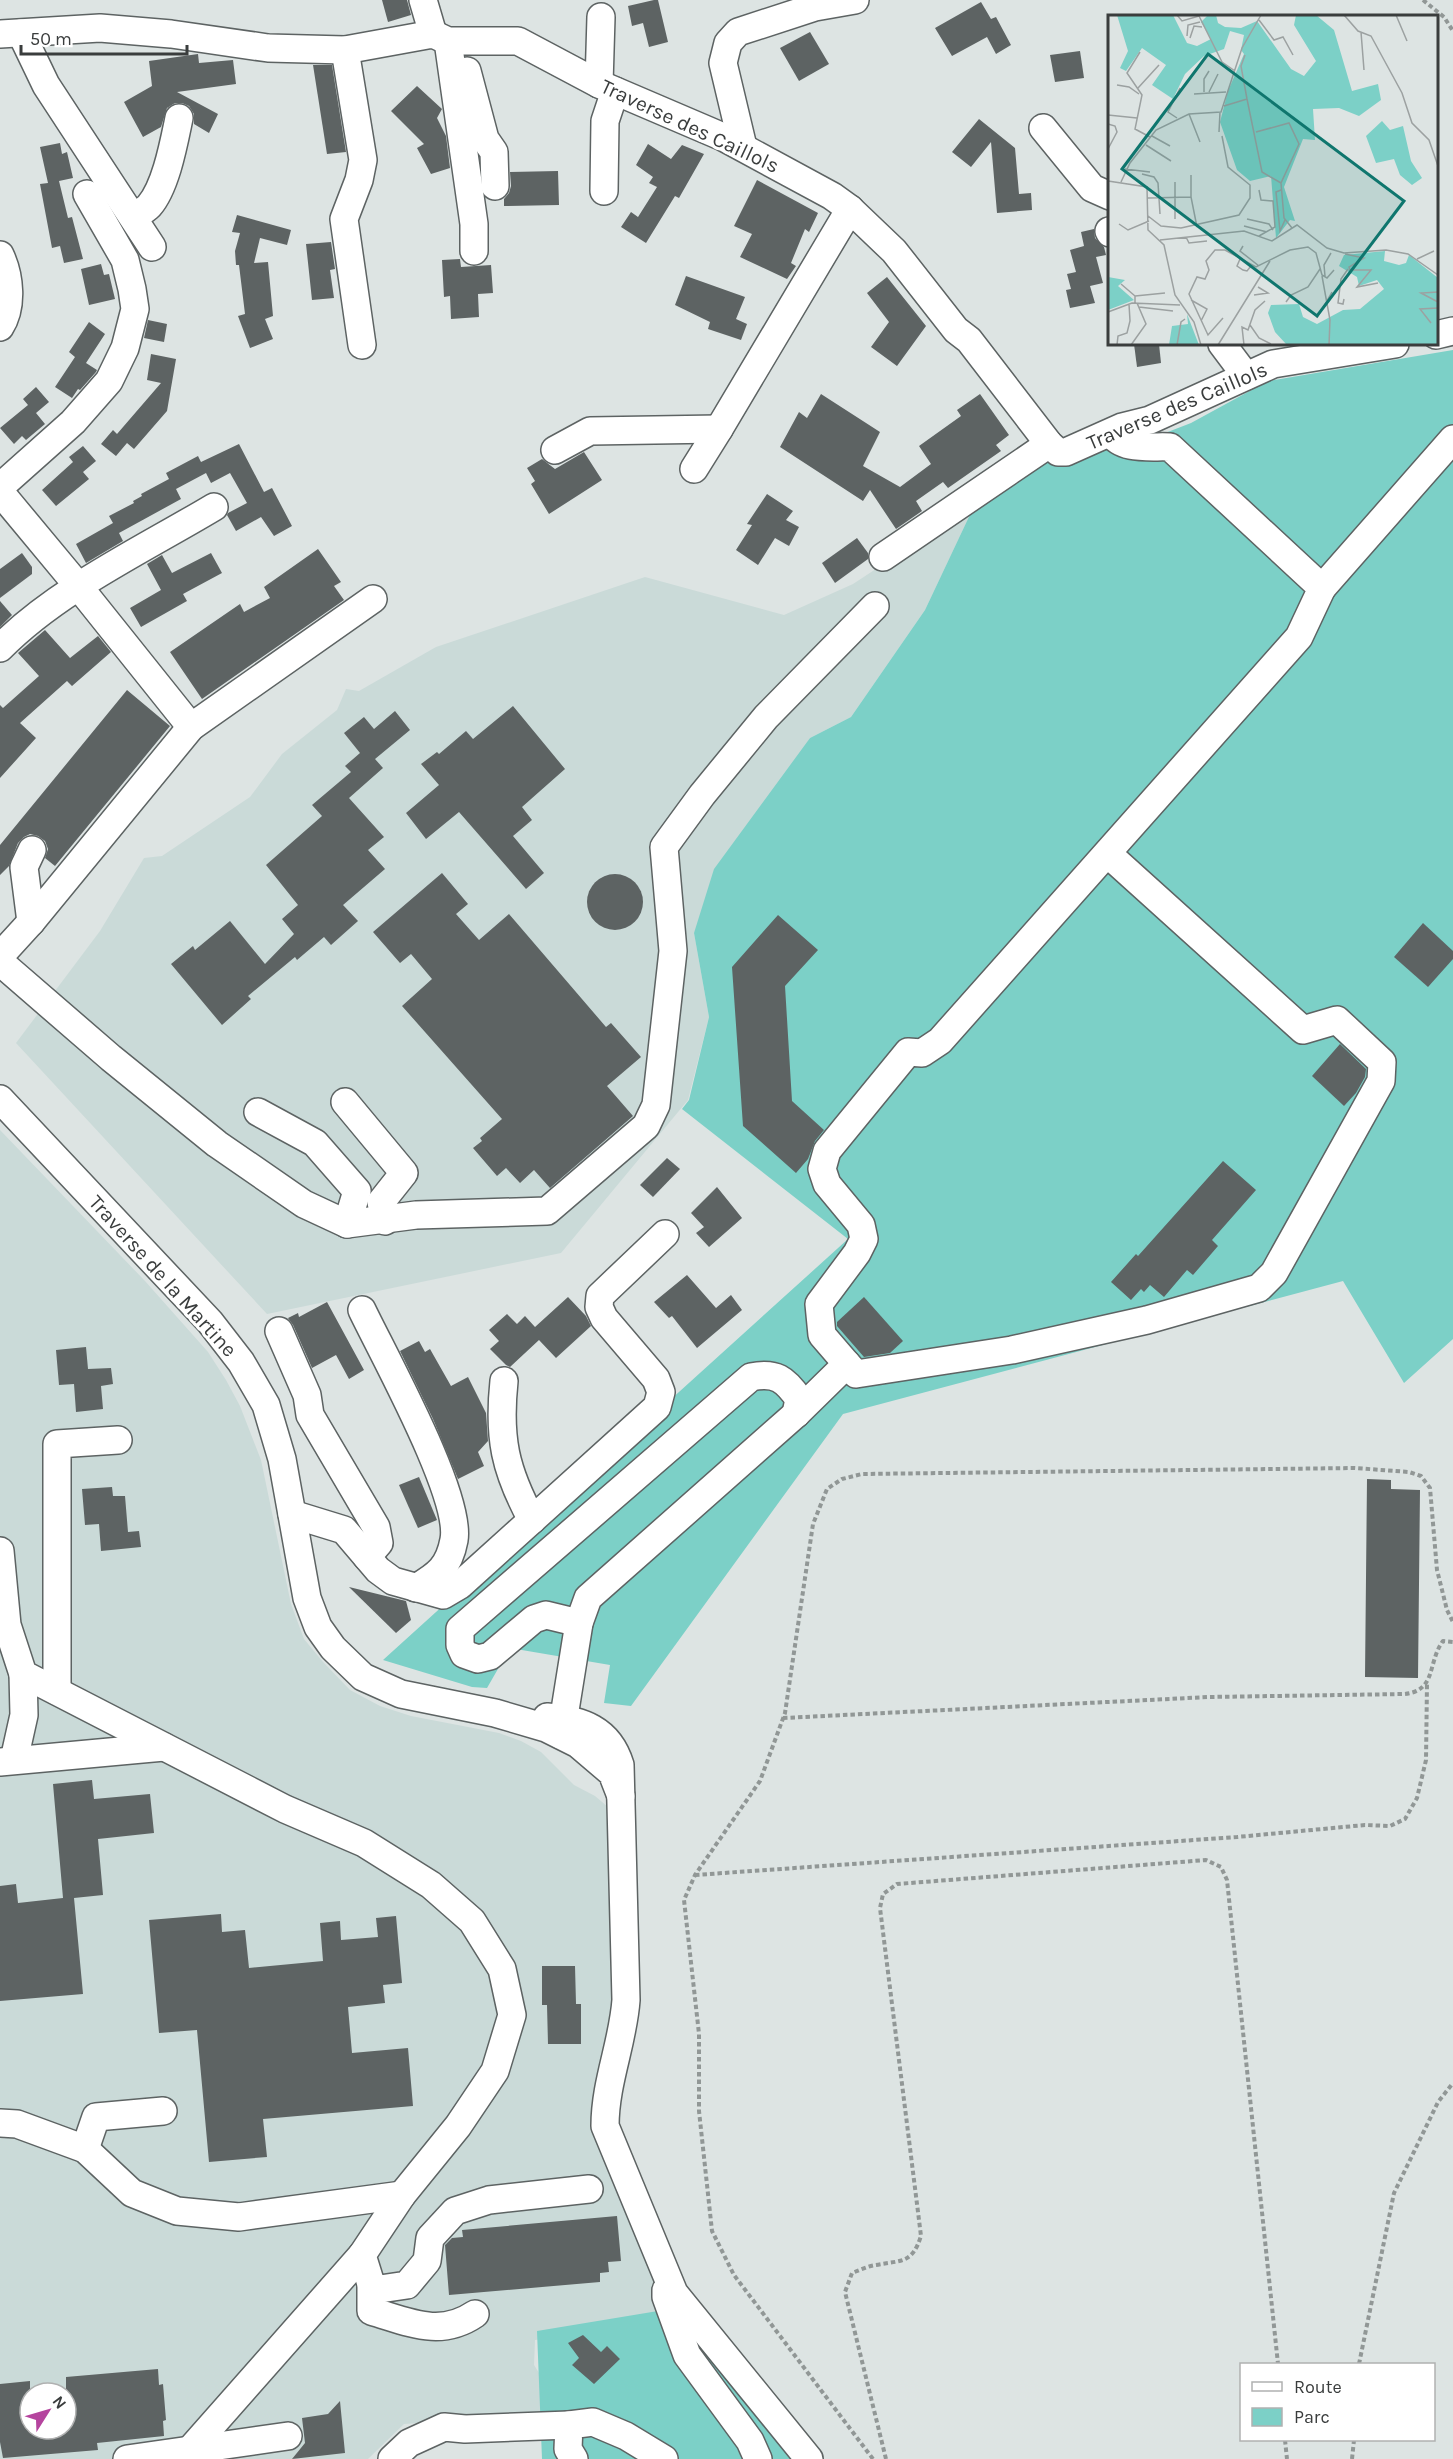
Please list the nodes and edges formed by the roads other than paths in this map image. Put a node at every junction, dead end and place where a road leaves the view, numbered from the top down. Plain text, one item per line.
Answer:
1 (423, 0) edge
2 (855, 0) edge
3 (601, 17) dead end
4 (11, 34) edge
5 (447, 38) junction
6 (345, 50) junction
7 (607, 87) junction
8 (179, 118) dead end
9 (1043, 128) dead end
10 (743, 147) junction
11 (495, 186) dead end
12 (604, 190) dead end
13 (87, 194) dead end
14 (1108, 195) edge
15 (850, 209) junction
16 (134, 217) junction
17 (152, 247) dead end
18 (474, 251) dead end
19 (0, 255) edge
20 (0, 327) edge
21 (1453, 331) edge
22 (1438, 335) edge
23 (362, 345) dead end
24 (1223, 345) edge
25 (1389, 345) edge
26 (1245, 376) junction
27 (719, 429) junction
28 (1111, 433) junction
29 (1453, 439) edge
30 (1049, 444) junction
31 (555, 450) dead end
32 (694, 469) dead end
33 (0, 487) edge
34 (0, 492) edge
35 (214, 507) dead end
36 (883, 557) dead end
37 (80, 586) junction
38 (1322, 588) junction
39 (373, 599) dead end
40 (875, 606) dead end
41 (0, 648) edge
42 (191, 727) junction
43 (32, 850) dead end
44 (1108, 854) junction
45 (31, 922) junction
46 (0, 956) edge
47 (0, 963) edge
48 (0, 1099) edge
49 (345, 1102) dead end
50 (258, 1112) dead end
51 (385, 1221) junction
52 (347, 1224) junction
53 (665, 1234) dead end
54 (362, 1310) dead end
55 (279, 1332) dead end
56 (847, 1364) junction
57 (504, 1381) dead end
58 (796, 1414) junction
59 (118, 1440) dead end
60 (292, 1514) junction
61 (532, 1520) junction
62 (0, 1551) edge
63 (367, 1557) junction
64 (416, 1588) junction
65 (579, 1623) junction
66 (4, 1625) edge
67 (23, 1674) junction
68 (57, 1691) junction
69 (562, 1727) junction
70 (164, 1747) junction
71 (7, 1761) edge
72 (163, 2111) dead end
73 (0, 2123) edge
74 (86, 2149) junction
75 (590, 2189) dead end
76 (402, 2195) junction
77 (362, 2255) junction
78 (667, 2277) junction
79 (371, 2284) junction
80 (475, 2314) dead end
81 (569, 2425) junction
82 (288, 2436) dead end
83 (187, 2454) edge
84 (127, 2459) edge
85 (392, 2459) edge
86 (574, 2459) edge
87 (664, 2459) edge
88 (758, 2459) edge
89 (809, 2459) edge

1 - 5 street
2 - 10 street
3 - 7 street
4 - 6 street, Traverse des Caillols
4 - 16 street
5 - 6 street, Traverse des Caillols
5 - 7 street, Traverse des Caillols
5 - 11 street
5 - 18 street
6 - 23 street
7 - 10 street, Traverse des Caillols
7 - 12 street
8 - 16 street
9 - 14 street
10 - 15 street, Traverse des Caillols
13 - 33 street
15 - 27 street
15 - 30 street, Traverse des Caillols
16 - 17 street
19 - 20 street
21 - 22 street
24 - 26 street
25 - 26 street, Traverse des Caillols
26 - 28 street, Traverse des Caillols
27 - 31 street
27 - 32 street
28 - 30 street, Traverse des Caillols
28 - 38 street
29 - 38 street
30 - 36 street
34 - 37 street
35 - 37 street
37 - 41 street
37 - 42 street
38 - 44 street
39 - 42 street
40 - 51 street
42 - 45 street
43 - 45 street
44 - 56 street
44 - 56 street
45 - 46 street
47 - 52 street
48 - 60 street, Traverse de la Martine
49 - 51 street
50 - 52 street
51 - 52 street
53 - 61 street
54 - 64 street
55 - 63 street
56 - 58 street
57 - 61 street
58 - 65 street
58 - 65 street
59 - 68 street
60 - 63 street
60 - 69 street, Traverse de la Martine
61 - 64 street
62 - 66 street
63 - 64 street
65 - 69 street
66 - 67 street
67 - 68 street
67 - 71 street
68 - 70 street
69 - 78 street, Traverse de la Martine
70 - 71 street
70 - 76 street
72 - 74 street
73 - 74 street
74 - 76 street
75 - 79 street
76 - 77 street
77 - 79 street
77 - 83 street
78 - 88 street
78 - 89 street, Traverse de la Martine
79 - 80 street
81 - 85 street
81 - 86 street
81 - 87 street
82 - 83 street
83 - 84 street

